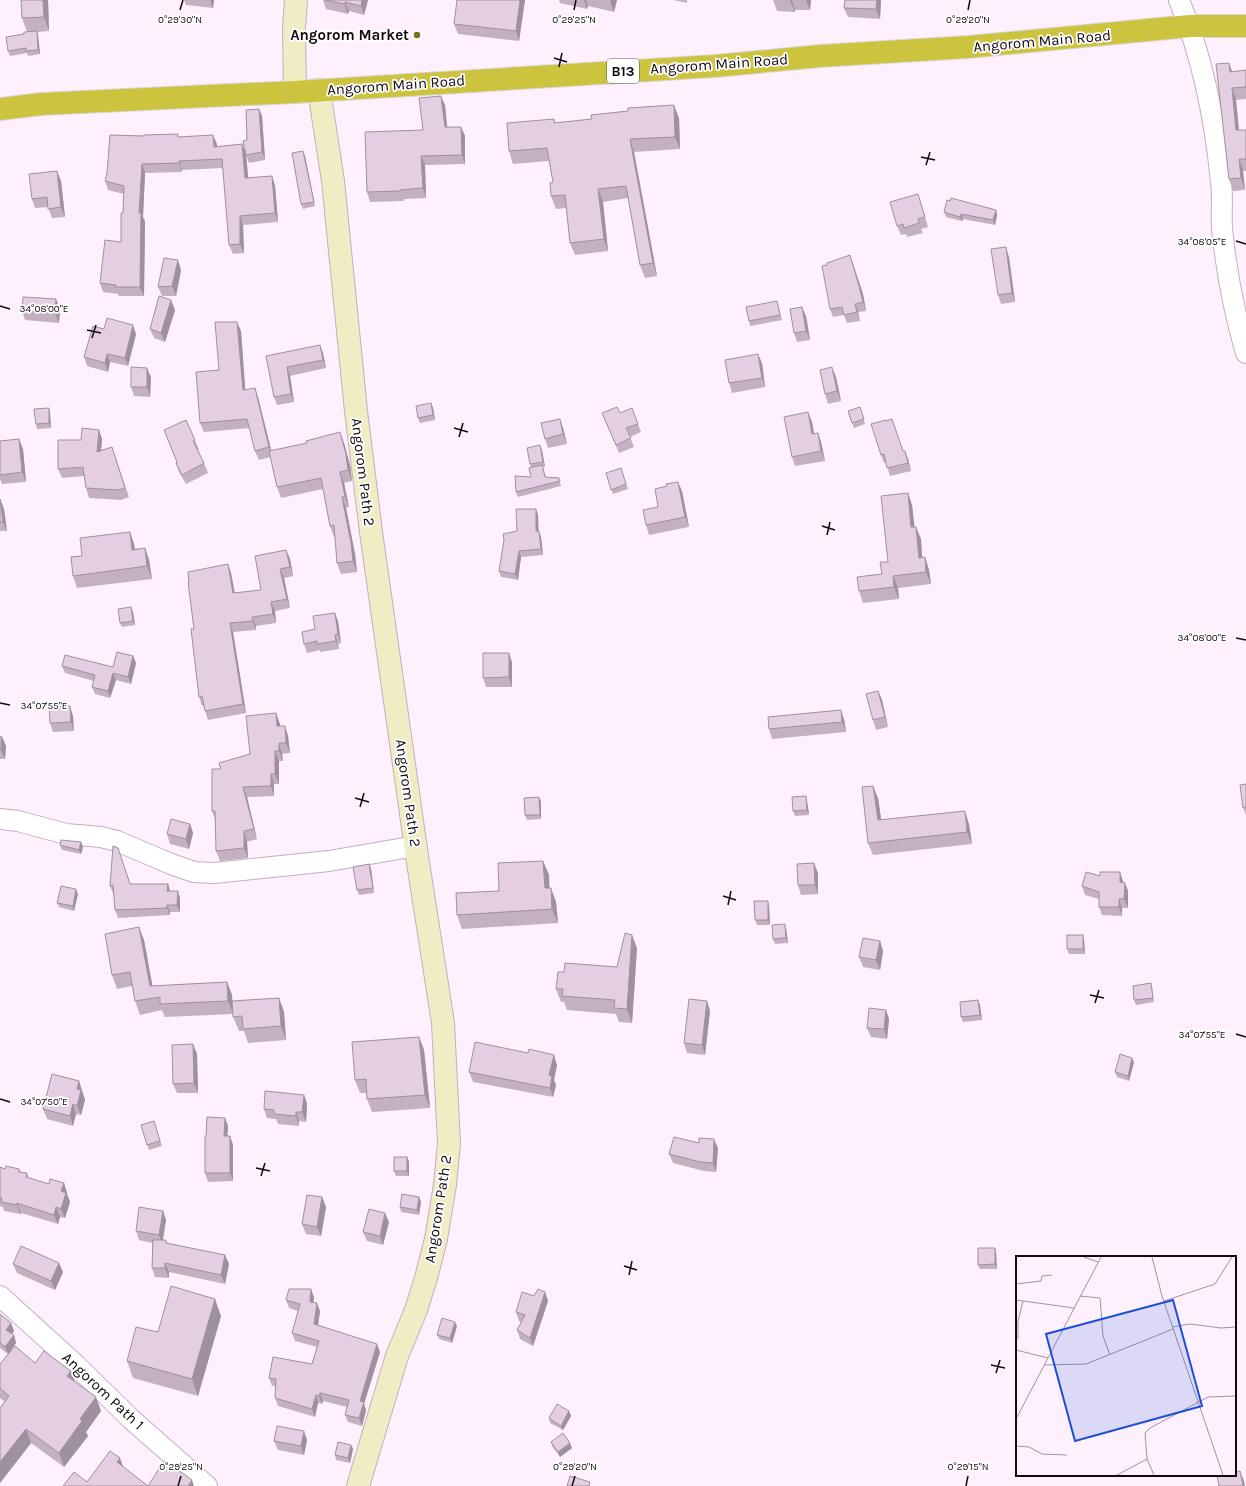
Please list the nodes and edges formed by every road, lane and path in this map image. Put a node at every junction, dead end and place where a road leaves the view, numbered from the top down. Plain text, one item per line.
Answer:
1 (296, 0) edge
2 (1179, 0) edge
3 (1190, 26) junction
4 (1246, 26) edge
5 (319, 90) junction
6 (296, 92) junction
7 (0, 109) edge
8 (1246, 353) edge
9 (0, 819) edge
10 (416, 846) junction
11 (0, 1296) edge
12 (207, 1486) edge
13 (358, 1486) edge

1 - 6 street
2 - 3 street
3 - 4 highway, Angorom Main Road / B13
3 - 5 highway, Angorom Main Road / B13
3 - 8 street
5 - 6 highway, Angorom Main Road / B13
5 - 10 street, Angorom Path 2
6 - 7 highway, Angorom Main Road / B13
9 - 10 street
10 - 13 street, Angorom Path 2
11 - 12 street, Angorom Path 1

